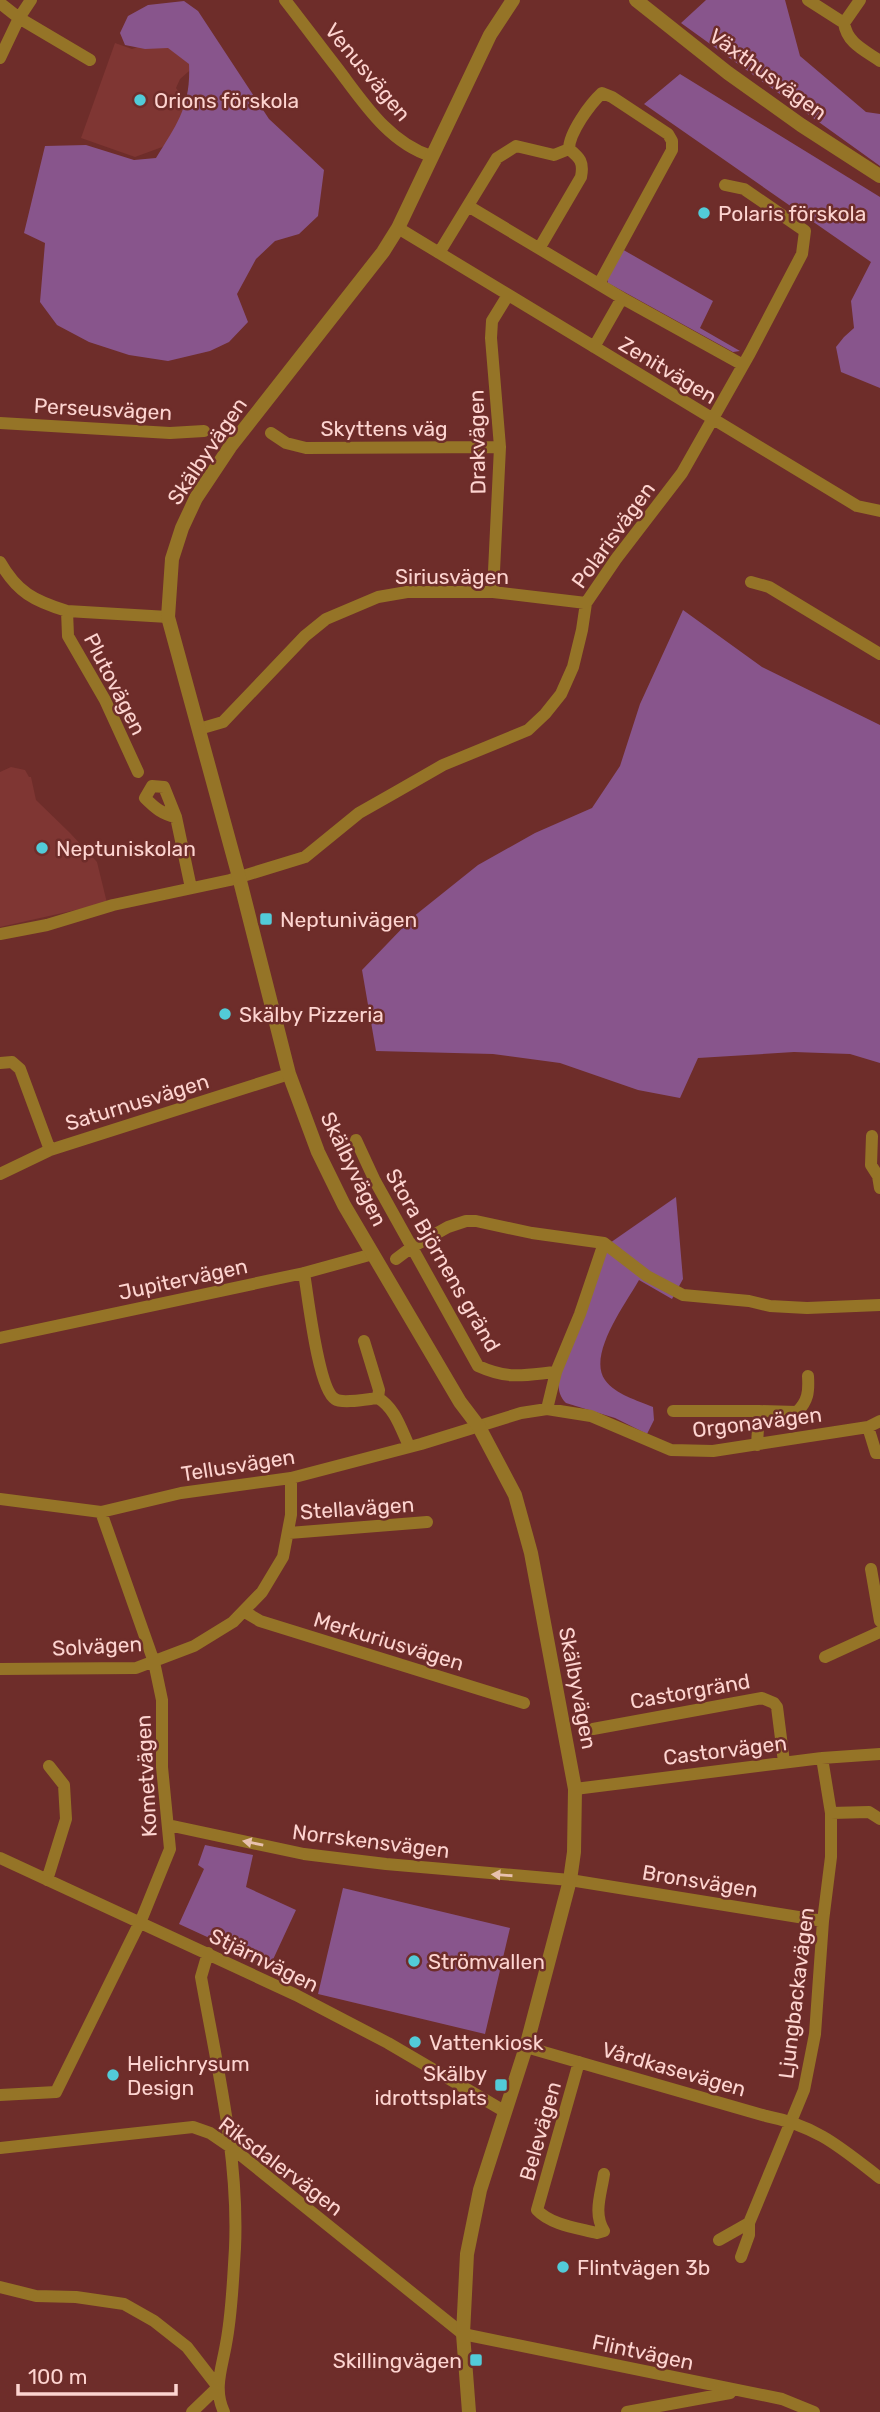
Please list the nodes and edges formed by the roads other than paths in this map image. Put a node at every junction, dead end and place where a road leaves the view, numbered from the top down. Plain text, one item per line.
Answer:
1 (31, 0) edge
2 (285, 0) edge
3 (636, 0) edge
4 (808, 0) edge
5 (860, 0) edge
6 (0, 2) edge
7 (510, 2) edge
8 (19, 18) junction
9 (844, 23) junction
10 (0, 58) edge
11 (90, 60) dead end
12 (880, 61) edge
13 (569, 149) junction
14 (431, 156) junction
15 (880, 176) edge
16 (725, 185) dead end
17 (468, 206) junction
18 (398, 228) junction
19 (540, 247) junction
20 (439, 253) junction
21 (599, 284) junction
22 (508, 295) junction
23 (622, 298) junction
24 (594, 347) junction
25 (743, 365) junction
26 (712, 419) junction
27 (0, 423) edge
28 (204, 432) dead end
29 (271, 433) dead end
30 (500, 447) junction
31 (880, 512) edge
32 (0, 562) edge
33 (751, 582) dead end
34 (494, 592) junction
35 (586, 603) junction
36 (66, 611) junction
37 (168, 617) junction
38 (880, 654) edge
39 (199, 729) junction
40 (138, 772) dead end
41 (176, 817) dead end
42 (239, 877) junction
43 (191, 888) junction
44 (0, 934) edge
45 (0, 1063) edge
46 (289, 1074) junction
47 (873, 1136) dead end
48 (356, 1140) dead end
49 (50, 1150) junction
50 (0, 1174) edge
51 (880, 1188) edge
52 (604, 1243) junction
53 (412, 1247) junction
54 (373, 1254) junction
55 (396, 1259) dead end
56 (304, 1273) junction
57 (880, 1305) edge
58 (0, 1338) edge
59 (364, 1341) dead end
60 (556, 1372) junction
61 (808, 1376) dead end
62 (378, 1398) junction
63 (547, 1409) junction
64 (673, 1411) dead end
65 (759, 1411) junction
66 (880, 1421) edge
67 (478, 1427) junction
68 (867, 1427) junction
69 (757, 1445) junction
70 (409, 1446) junction
71 (880, 1453) edge
72 (291, 1478) junction
73 (0, 1499) edge
74 (101, 1512) junction
75 (427, 1522) dead end
76 (289, 1533) junction
77 (871, 1569) dead end
78 (245, 1612) junction
79 (880, 1621) edge
80 (880, 1632) edge
81 (825, 1657) dead end
82 (154, 1662) junction
83 (0, 1669) edge
84 (524, 1703) dead end
85 (593, 1729) dead end
86 (880, 1754) edge
87 (822, 1758) junction
88 (785, 1762) junction
89 (48, 1766) dead end
90 (575, 1789) junction
91 (831, 1813) junction
92 (880, 1819) edge
93 (168, 1825) junction
94 (0, 1858) edge
95 (47, 1880) junction
96 (570, 1880) junction
97 (823, 1921) junction
98 (138, 1923) junction
99 (208, 1953) junction
100 (526, 2047) junction
101 (579, 2062) junction
102 (0, 2095) edge
103 (504, 2110) junction
104 (793, 2121) junction
105 (0, 2148) edge
106 (232, 2148) junction
107 (604, 2174) dead end
108 (880, 2178) edge
109 (744, 2221) junction
110 (719, 2240) dead end
111 (741, 2257) dead end
112 (0, 2287) edge
113 (463, 2334) junction
114 (218, 2387) junction
115 (738, 2391) junction
116 (192, 2412) edge
117 (224, 2412) edge
118 (469, 2412) edge
119 (627, 2412) edge
120 (814, 2412) edge

1 - 8 street
2 - 14 street, Venusvägen
3 - 15 street, Växthusvägen
4 - 9 street
5 - 9 street
6 - 8 street
7 - 14 street, Skälbyvägen
8 - 10 street
8 - 11 street
9 - 12 street
13 - 17 street
13 - 19 street
13 - 21 street
14 - 18 street, Skälbyvägen
16 - 25 street, Polarisvägen
17 - 19 street
17 - 20 street
18 - 20 street, Zenitvägen
18 - 37 street, Skälbyvägen
19 - 21 street
20 - 22 street, Zenitvägen
21 - 23 street
22 - 24 street, Zenitvägen
22 - 30 street, Drakvägen
23 - 24 street
23 - 25 street
24 - 26 street, Zenitvägen
25 - 26 street, Polarisvägen
26 - 31 street, Zenitvägen
26 - 35 street, Polarisvägen
27 - 28 street, Perseusvägen
29 - 30 street, Skyttens väg
30 - 34 street, Drakvägen
32 - 36 street
33 - 38 street
34 - 35 street, Siriusvägen
34 - 39 street, Siriusvägen
35 - 42 street, Polarisvägen
36 - 37 street
36 - 40 street, Plutovägen
37 - 39 street, Skälbyvägen
39 - 42 street, Skälbyvägen
41 - 43 street
42 - 43 street
42 - 46 street, Skälbyvägen
43 - 44 street
45 - 49 street
46 - 49 street, Saturnusvägen
46 - 54 street, Skälbyvägen
47 - 51 street
48 - 53 street, Stora Björnens gränd
49 - 50 street, Saturnusvägen
52 - 53 street
52 - 57 street
52 - 60 street
53 - 55 street
53 - 60 street, Stora Björnens gränd
54 - 56 street, Jupitervägen
54 - 67 street, Skälbyvägen
56 - 58 street, Jupitervägen
56 - 62 street
59 - 62 street
60 - 63 street
61 - 65 street
62 - 70 street
63 - 67 street, Orgonavägen
63 - 69 street, Orgonavägen
64 - 65 street
65 - 69 street
66 - 68 street, Orgonavägen
67 - 70 street, Tellusvägen
67 - 90 street, Skälbyvägen
68 - 69 street, Orgonavägen
68 - 71 street
70 - 72 street, Tellusvägen
72 - 74 street, Tellusvägen
72 - 76 street, Solvägen
73 - 74 street, Tellusvägen
74 - 82 street, Kometvägen
75 - 76 street, Stellavägen
76 - 78 street, Solvägen
77 - 79 street
78 - 82 street, Solvägen
78 - 84 street, Merkuriusvägen
80 - 81 street
82 - 83 street, Solvägen
82 - 93 street, Kometvägen
85 - 88 street, Castorgränd
86 - 87 street, Castorvägen
87 - 88 street, Castorvägen
87 - 91 street, Ljungbackavägen
88 - 90 street, Castorvägen
89 - 95 street
90 - 96 street, Skälbyvägen
91 - 92 street
91 - 97 street, Ljungbackavägen
96 -> 93 street, Norrskensvägen
93 - 98 street, Kometvägen
94 - 95 street, Stjärnvägen
95 - 98 street, Stjärnvägen
96 - 97 street, Bronsvägen
96 - 100 street, Skälbyvägen
97 - 104 street, Ljungbackavägen
98 - 99 street, Stjärnvägen
98 - 102 street, Kometvägen
99 - 103 street, Stjärnvägen
99 - 106 street
100 - 101 street, Vårdkasevägen
100 - 103 street, Skälbyvägen
101 - 104 street, Vårdkasevägen
101 - 107 street, Belevägen
103 - 113 street, Skälbyvägen
104 - 108 street, Vårdkasevägen
104 - 109 street, Ljungbackavägen
105 - 106 street, Riksdalervägen
106 - 113 street, Riksdalervägen
106 - 114 street
109 - 110 street
109 - 111 street, Ljungbackavägen
112 - 114 street
113 - 115 street, Flintvägen
113 - 118 street, Skälbyvägen
114 - 116 street
114 - 117 street
115 - 119 street
115 - 120 street, Flintvägen

